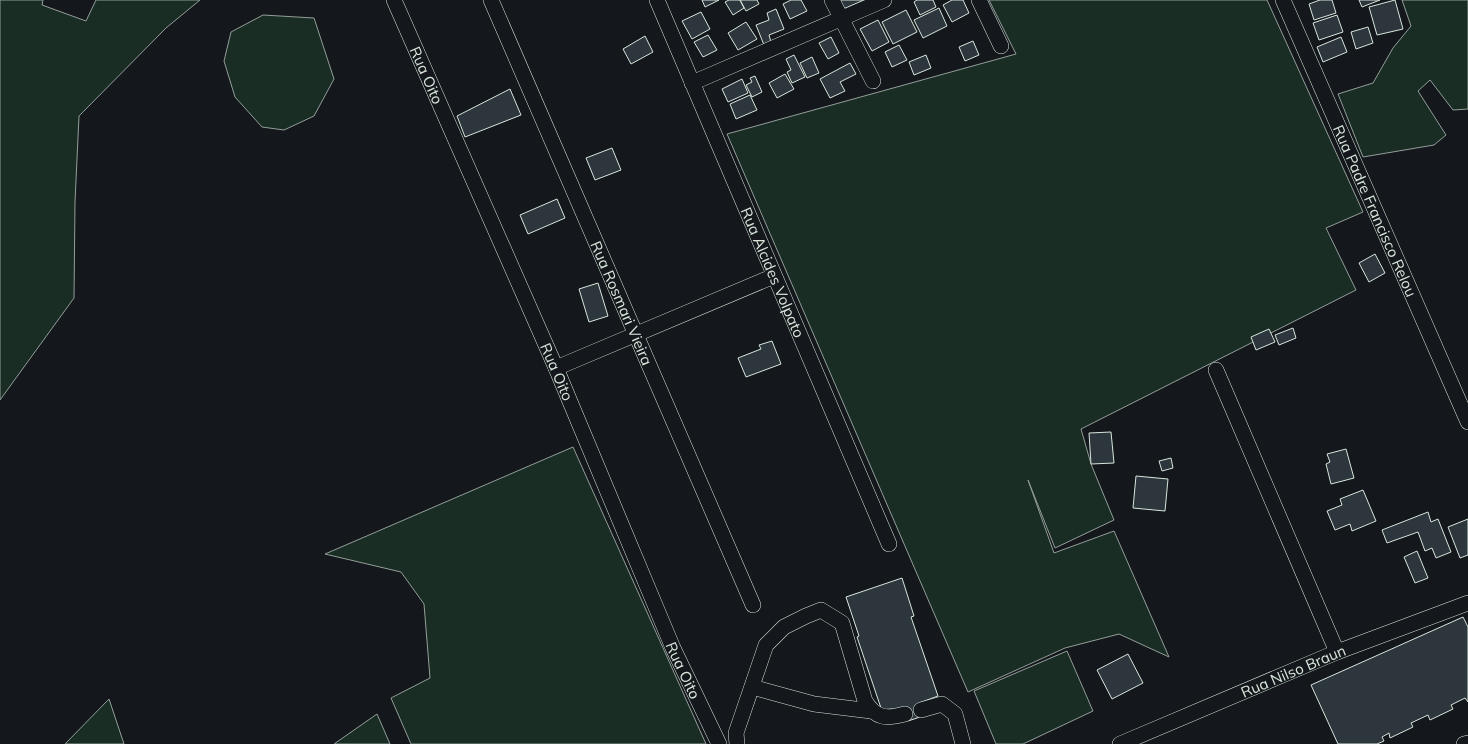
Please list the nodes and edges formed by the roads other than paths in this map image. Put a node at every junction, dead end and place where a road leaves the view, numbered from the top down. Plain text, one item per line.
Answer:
1 (394, 0) edge
2 (491, 0) edge
3 (657, 0) edge
4 (832, 0) edge
5 (884, 0) edge
6 (978, 0) edge
7 (1283, 0) edge
8 (841, 19) junction
9 (1002, 46) dead end
10 (873, 81) dead end
11 (692, 83) junction
12 (774, 276) junction
13 (636, 334) junction
14 (556, 368) junction
15 (1216, 370) dead end
16 (1468, 422) edge
17 (889, 544) dead end
18 (1468, 603) edge
19 (753, 605) dead end
20 (1337, 652) junction
21 (752, 687) junction
22 (921, 710) dead end
23 (871, 711) junction
24 (905, 714) dead end
25 (1468, 743) edge
26 (719, 744) edge
27 (737, 744) edge
28 (963, 744) edge
29 (1120, 744) edge
30 (1464, 744) edge

1 - 14 street, Rua Oito
2 - 13 street, Rua Rosmari Vieira
3 - 11 street, Rua Alcides Volpato
4 - 8 street
5 - 8 street
6 - 9 street
7 - 16 street, Rua Padre Francisco Relou
8 - 10 street
8 - 11 street
11 - 12 street, Rua Alcides Volpato
12 - 13 street
12 - 17 street, Rua Alcides Volpato
13 - 14 street
13 - 19 street, Rua Rosmari Vieira
14 - 26 street, Rua Oito
15 - 20 street
18 - 20 street, Rua Nilso Braun
20 - 29 street, Rua Nilso Braun
21 - 23 street
21 - 23 street
21 - 27 street
22 - 28 street
23 - 24 street
25 - 30 street

